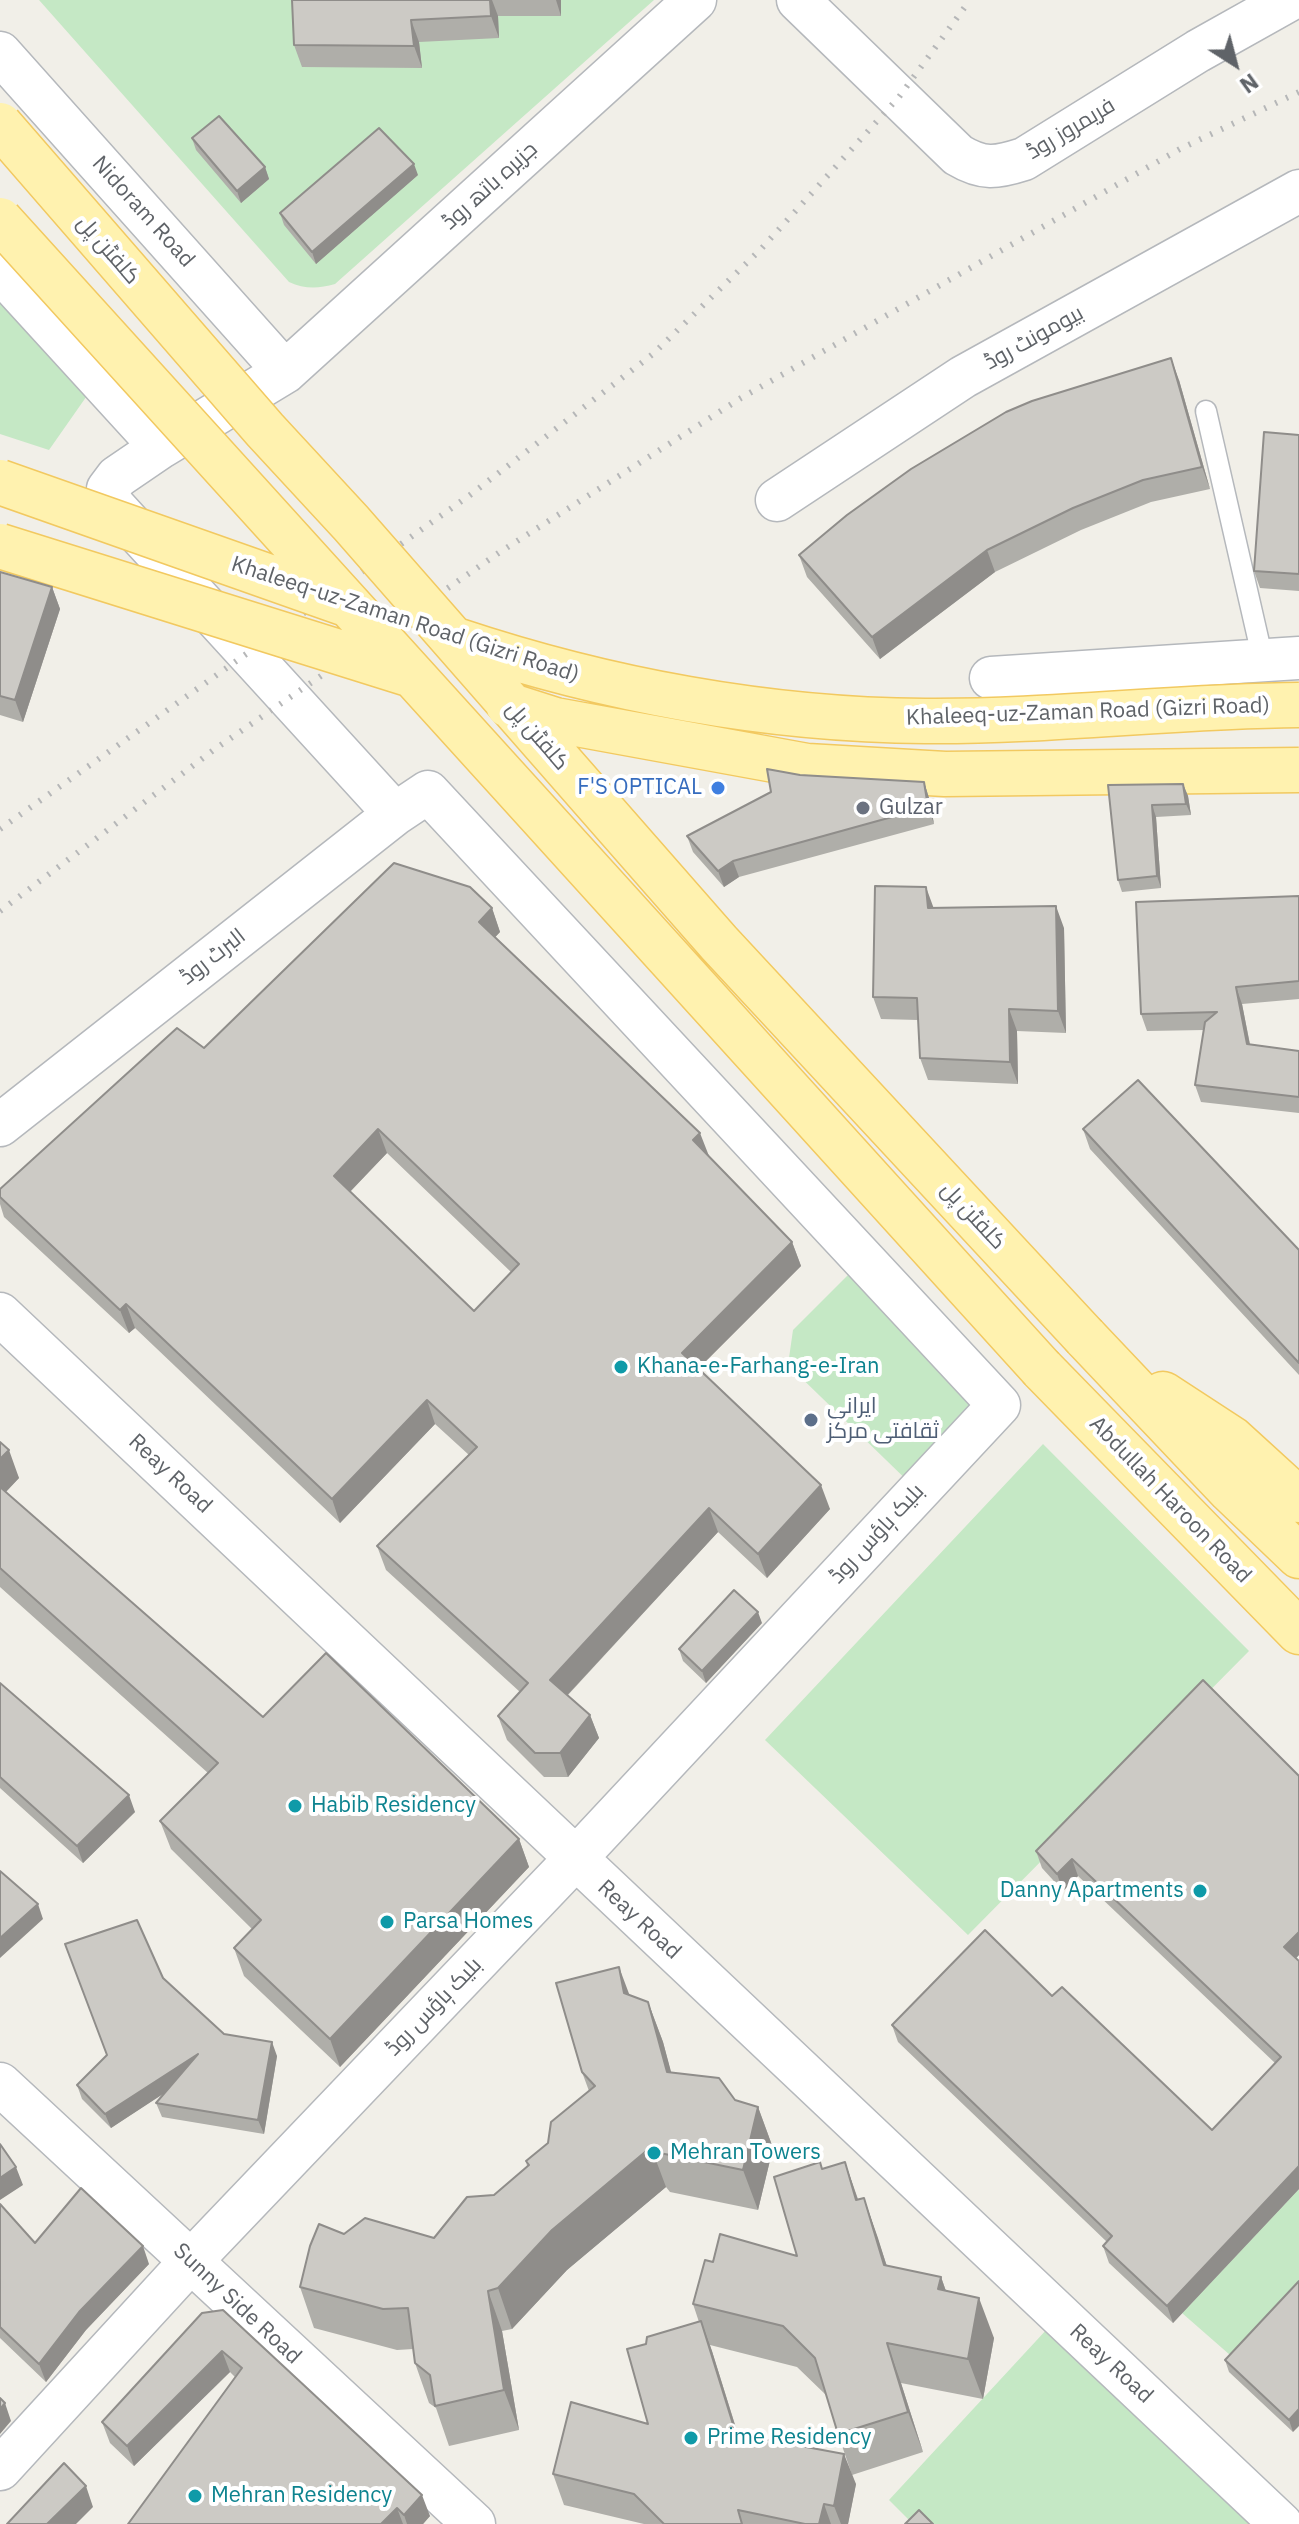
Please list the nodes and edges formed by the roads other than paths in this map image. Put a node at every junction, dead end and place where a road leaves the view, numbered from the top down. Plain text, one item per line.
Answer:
1 (695, 0) edge
2 (798, 0) edge
3 (1220, 0) edge
4 (1289, 0) edge
5 (1198, 51) junction
6 (0, 53) edge
7 (0, 125) edge
8 (1299, 191) edge
9 (0, 220) edge
10 (0, 271) edge
11 (285, 372) junction
12 (1206, 411) dead end
13 (161, 447) junction
14 (0, 482) edge
15 (777, 500) dead end
16 (0, 546) edge
17 (1281, 659) edge
18 (991, 678) dead end
19 (1299, 705) edge
20 (1299, 770) edge
21 (412, 803) junction
22 (0, 1125) edge
23 (0, 1314) edge
24 (1095, 1346) junction
25 (1299, 1500) edge
26 (1299, 1556) edge
27 (1299, 1632) edge
28 (575, 1859) junction
29 (0, 2084) edge
30 (191, 2261) junction
31 (0, 2469) edge
32 (474, 2524) edge
33 (1281, 2524) edge

1 - 11 street, جزیرہ باتھ روڈ
2 - 5 street, فریمروز روڈ
3 - 5 street
4 - 5 street, فریمروز روڈ
6 - 11 street, Nidoram Road
7 - 24 main road, کلفٹن پل, bridge
8 - 15 street, بیومونٹ روڈ
9 - 27 main road, Abdullah Haroon Road, bridge
10 - 13 street
11 - 13 street, جزیرہ باتھ روڈ
12 - 17 lane
13 - 21 street, جزیرہ باتھ روڈ
14 - 19 main road, Khaleeq-uz-Zaman Road (Gizri Road), bridge
16 - 20 main road, bridge
17 - 18 street
21 - 22 street, البرٹ روڈ
21 - 28 street, بلیک ہاؤس روڈ
23 - 28 street, Reay Road
24 - 25 main road
24 - 26 main road
28 - 30 street, بلیک ہاؤس روڈ
28 - 33 street, Reay Road
29 - 30 street, Sunny Side Road
30 - 31 street, بلیک ہاؤس روڈ
30 - 32 street, Sunny Side Road

